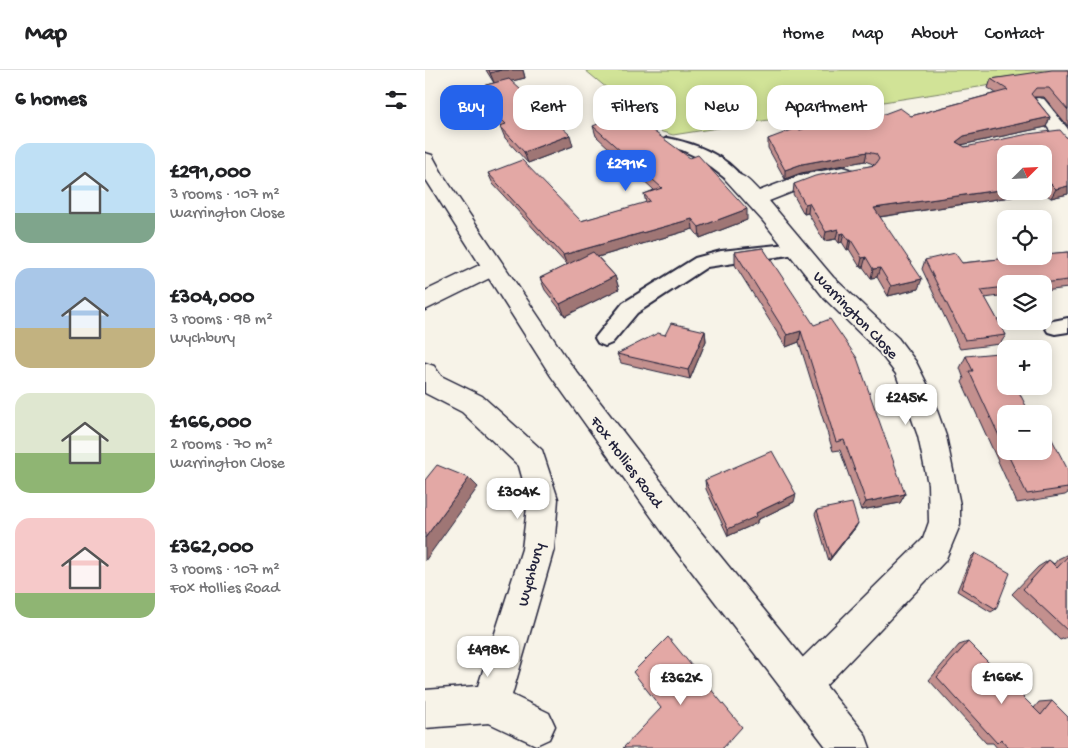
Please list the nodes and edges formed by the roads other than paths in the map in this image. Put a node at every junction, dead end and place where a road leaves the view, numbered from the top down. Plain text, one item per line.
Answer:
1 (1038, 103) edge
2 (1058, 136) edge
3 (667, 142) edge
4 (425, 159) edge
5 (865, 169) edge
6 (735, 179) joint
7 (756, 199) junction
8 (797, 249) junction
9 (492, 268) junction
10 (425, 301) edge
11 (605, 338) dead end
12 (425, 374) edge
13 (801, 685) junction
14 (491, 704) junction
15 (425, 709) edge
16 (535, 726) dead end
17 (851, 748) edge

1 - 2 street
3 - 6 lane
4 - 9 street, Fox Hollies Road
5 - 7 street
6 - 7 street, Warrington Close
7 - 8 street, Warrington Close
8 - 11 lane
8 - 13 street, Warrington Close
9 - 10 street
9 - 13 street, Fox Hollies Road
12 - 14 street, Wychbury
13 - 17 street, Fox Hollies Road
14 - 15 street
14 - 16 street

